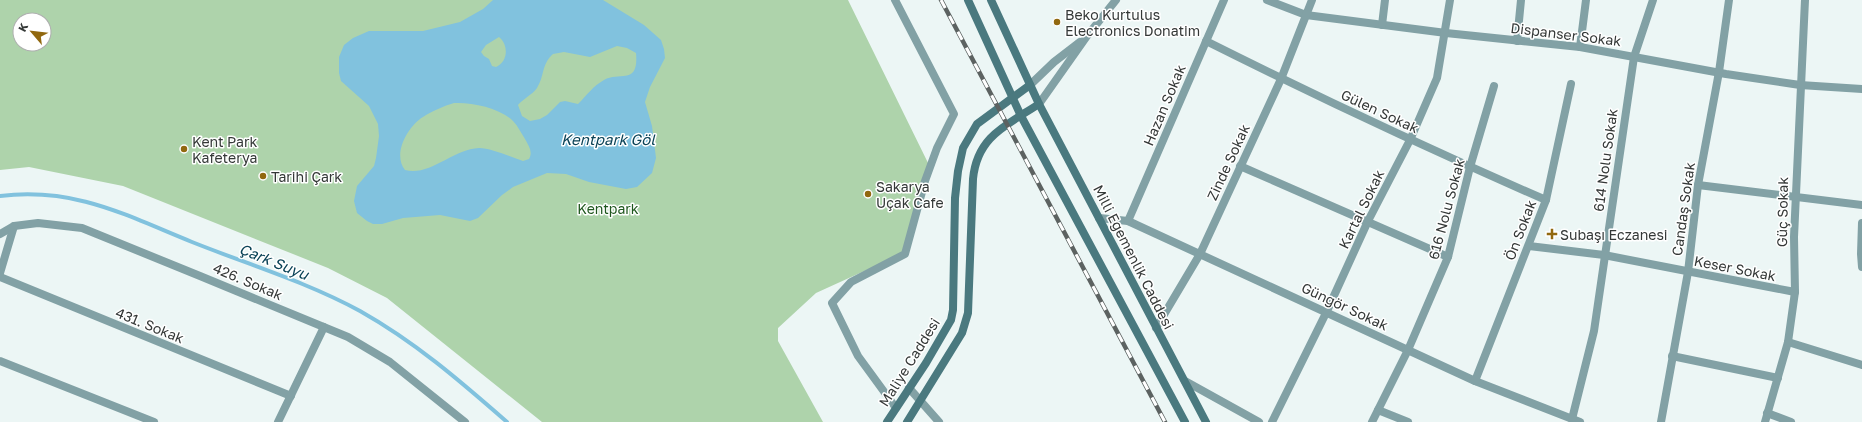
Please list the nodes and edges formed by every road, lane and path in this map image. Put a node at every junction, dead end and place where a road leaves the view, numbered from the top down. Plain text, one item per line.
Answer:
1 (895, 0) edge
2 (968, 0) edge
3 (991, 0) edge
4 (1116, 0) edge
5 (1224, 0) edge
6 (1267, 0) edge
7 (1312, 0) edge
8 (1385, 0) edge
9 (1450, 0) edge
10 (1521, 0) edge
11 (1586, 0) edge
12 (1652, 0) edge
13 (1729, 0) edge
14 (1805, 0) edge
15 (1306, 15) junction
16 (1382, 25) junction
17 (1446, 33) junction
18 (1087, 36) junction
19 (1206, 41) junction
20 (1517, 41) junction
21 (1580, 47) junction
22 (1634, 57) junction
23 (1719, 72) junction
24 (1281, 79) junction
25 (1571, 84) dead end
26 (1030, 85) junction
27 (1800, 85) junction
28 (1494, 86) dead end
29 (1862, 89) edge
30 (1013, 97) junction
31 (1039, 104) junction
32 (1022, 116) junction
33 (1410, 140) junction
34 (1240, 166) junction
35 (1470, 167) junction
36 (1698, 185) junction
37 (1795, 197) junction
38 (1546, 200) junction
39 (1862, 205) edge
40 (1099, 218) junction
41 (1128, 221) junction
42 (1368, 221) junction
43 (1862, 223) edge
44 (14, 226) junction
45 (0, 234) edge
46 (1529, 246) junction
47 (1200, 254) junction
48 (1604, 255) junction
49 (1448, 257) junction
50 (1862, 267) edge
51 (1688, 272) junction
52 (0, 274) edge
53 (0, 277) edge
54 (1795, 292) junction
55 (1327, 311) junction
56 (324, 327) junction
57 (1156, 328) junction
58 (1788, 342) junction
59 (1408, 350) junction
60 (1672, 356) junction
61 (0, 361) edge
62 (1862, 366) edge
63 (1778, 378) junction
64 (1185, 381) junction
65 (1475, 381) junction
66 (909, 388) junction
67 (291, 396) junction
68 (921, 401) junction
69 (896, 408) junction
70 (1378, 410) junction
71 (1767, 413) junction
72 (1576, 420) edge
73 (154, 422) edge
74 (278, 422) edge
75 (465, 422) edge
76 (887, 422) edge
77 (907, 422) edge
78 (939, 422) edge
79 (1186, 422) edge
80 (1206, 422) edge
81 (1259, 422) edge
82 (1272, 422) edge
83 (1372, 422) edge
84 (1408, 422) edge
85 (1661, 422) edge
86 (1765, 422) edge
87 (1791, 422) edge

1 - 69 street
2 - 30 main road
3 - 26 main road
4 - 18 street
5 - 19 street, Hazan Sokak
6 - 15 street, Dispanser Sokak
7 - 15 street, Zinde Sokak
8 - 16 street
9 - 17 street, Kartal Sokak
10 - 20 street
11 - 21 street
12 - 22 street, 614 Nolu Sokak
13 - 23 street, Candaş Sokak
14 - 27 street, Güç Sokak
15 - 16 street, Dispanser Sokak
15 - 24 street, Zinde Sokak
16 - 17 street, Dispanser Sokak
17 - 20 street, Dispanser Sokak
17 - 33 street, Kartal Sokak
18 - 26 street
18 - 31 street
19 - 24 street, Gülen Sokak
19 - 41 street, Hazan Sokak
20 - 21 street, Dispanser Sokak
21 - 22 street, Dispanser Sokak
22 - 23 street, Dispanser Sokak
22 - 48 street, 614 Nolu Sokak
23 - 27 street, Dispanser Sokak
23 - 36 street, Candaş Sokak
24 - 33 street, Gülen Sokak
24 - 34 street, Zinde Sokak
25 - 38 street, Ön Sokak
26 - 30 main road, Maliye Caddesi
26 - 31 main road, Milli Egemenlik Caddesi
27 - 29 street, Dispanser Sokak
27 - 37 street, Güç Sokak
28 - 35 street, 616 Nolu Sokak
30 - 32 main road
30 - 66 main road, Maliye Caddesi
31 - 32 main road
31 - 40 main road, Milli Egemenlik Caddesi
32 - 68 main road
32 - 79 main road
33 - 35 street, Gülen Sokak
33 - 42 street, Kartal Sokak
34 - 42 street
34 - 47 street, Zinde Sokak
35 - 38 street, Gülen Sokak
35 - 49 street, 616 Nolu Sokak
36 - 37 street
36 - 51 street, Candaş Sokak
37 - 39 street
37 - 54 street, Güç Sokak
38 - 46 street, Ön Sokak
40 - 41 street, Güngör Sokak
40 - 57 main road, Milli Egemenlik Caddesi
41 - 47 street, Güngör Sokak
42 - 49 street
42 - 55 street, Kartal Sokak
43 - 50 street
44 - 45 street, 426. Sokak
44 - 52 street
44 - 56 street, 426. Sokak
46 - 48 street, Keser Sokak
46 - 65 street, Ön Sokak
47 - 55 street, Güngör Sokak
47 - 57 street, Zinde Sokak
48 - 51 street, Keser Sokak
48 - 72 street, 614 Nolu Sokak
49 - 59 street, 616 Nolu Sokak
51 - 54 street, Keser Sokak
51 - 60 street, Candaş Sokak
53 - 67 street, 431. Sokak
54 - 58 street, Güç Sokak
55 - 59 street, Güngör Sokak
55 - 82 street, Kartal Sokak
56 - 67 street
56 - 75 street, 426. Sokak
57 - 64 main road, Milli Egemenlik Caddesi
58 - 62 street
58 - 63 street, Güç Sokak
59 - 65 street, Güngör Sokak
59 - 70 street, 616 Nolu Sokak
60 - 63 street
60 - 85 street, Candaş Sokak
61 - 73 street
63 - 71 street, Güç Sokak
64 - 80 main road, Milli Egemenlik Caddesi
64 - 81 street
65 - 72 street, Güngör Sokak
66 - 68 street
66 - 69 main road, Maliye Caddesi
67 - 74 street
68 - 77 main road
68 - 78 street
69 - 76 main road, Maliye Caddesi
70 - 83 street, 616 Nolu Sokak
70 - 84 street
71 - 86 street, Güç Sokak
71 - 87 street

